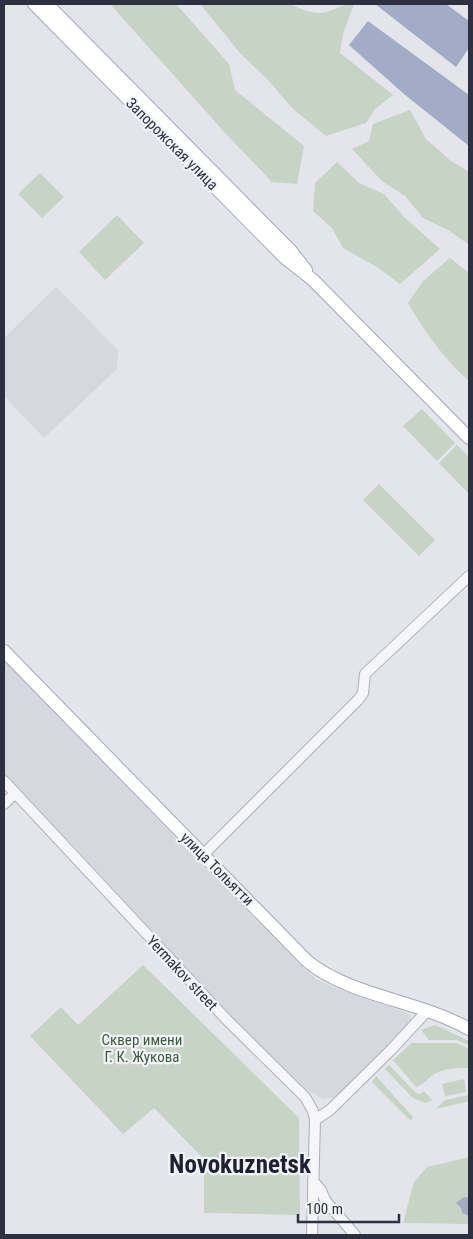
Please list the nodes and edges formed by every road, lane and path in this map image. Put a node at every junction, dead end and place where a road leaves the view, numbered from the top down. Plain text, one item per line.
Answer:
1 (34, 4) edge
2 (47, 4) edge
3 (313, 280) junction
4 (469, 438) edge
5 (469, 576) edge
6 (4, 651) edge
7 (4, 782) edge
8 (15, 793) junction
9 (4, 804) edge
10 (203, 855) junction
11 (427, 1011) junction
12 (469, 1029) edge
13 (315, 1120) junction
14 (313, 1181) junction
15 (312, 1235) edge
16 (354, 1235) edge

1 - 3 main road, Запорожская улица
2 - 3 main road, Запорожская улица
3 - 4 main road, Запорожская улица
5 - 10 street
6 - 10 main road, улица Тольятти
7 - 8 street, Yermakov street
8 - 9 street
8 - 13 street, Yermakov street
10 - 11 main road, улица Тольятти
11 - 12 main road, улица Тольятти
11 - 13 street
13 - 14 street, Yermakov street
14 - 15 street, Yermakov street
14 - 16 street

